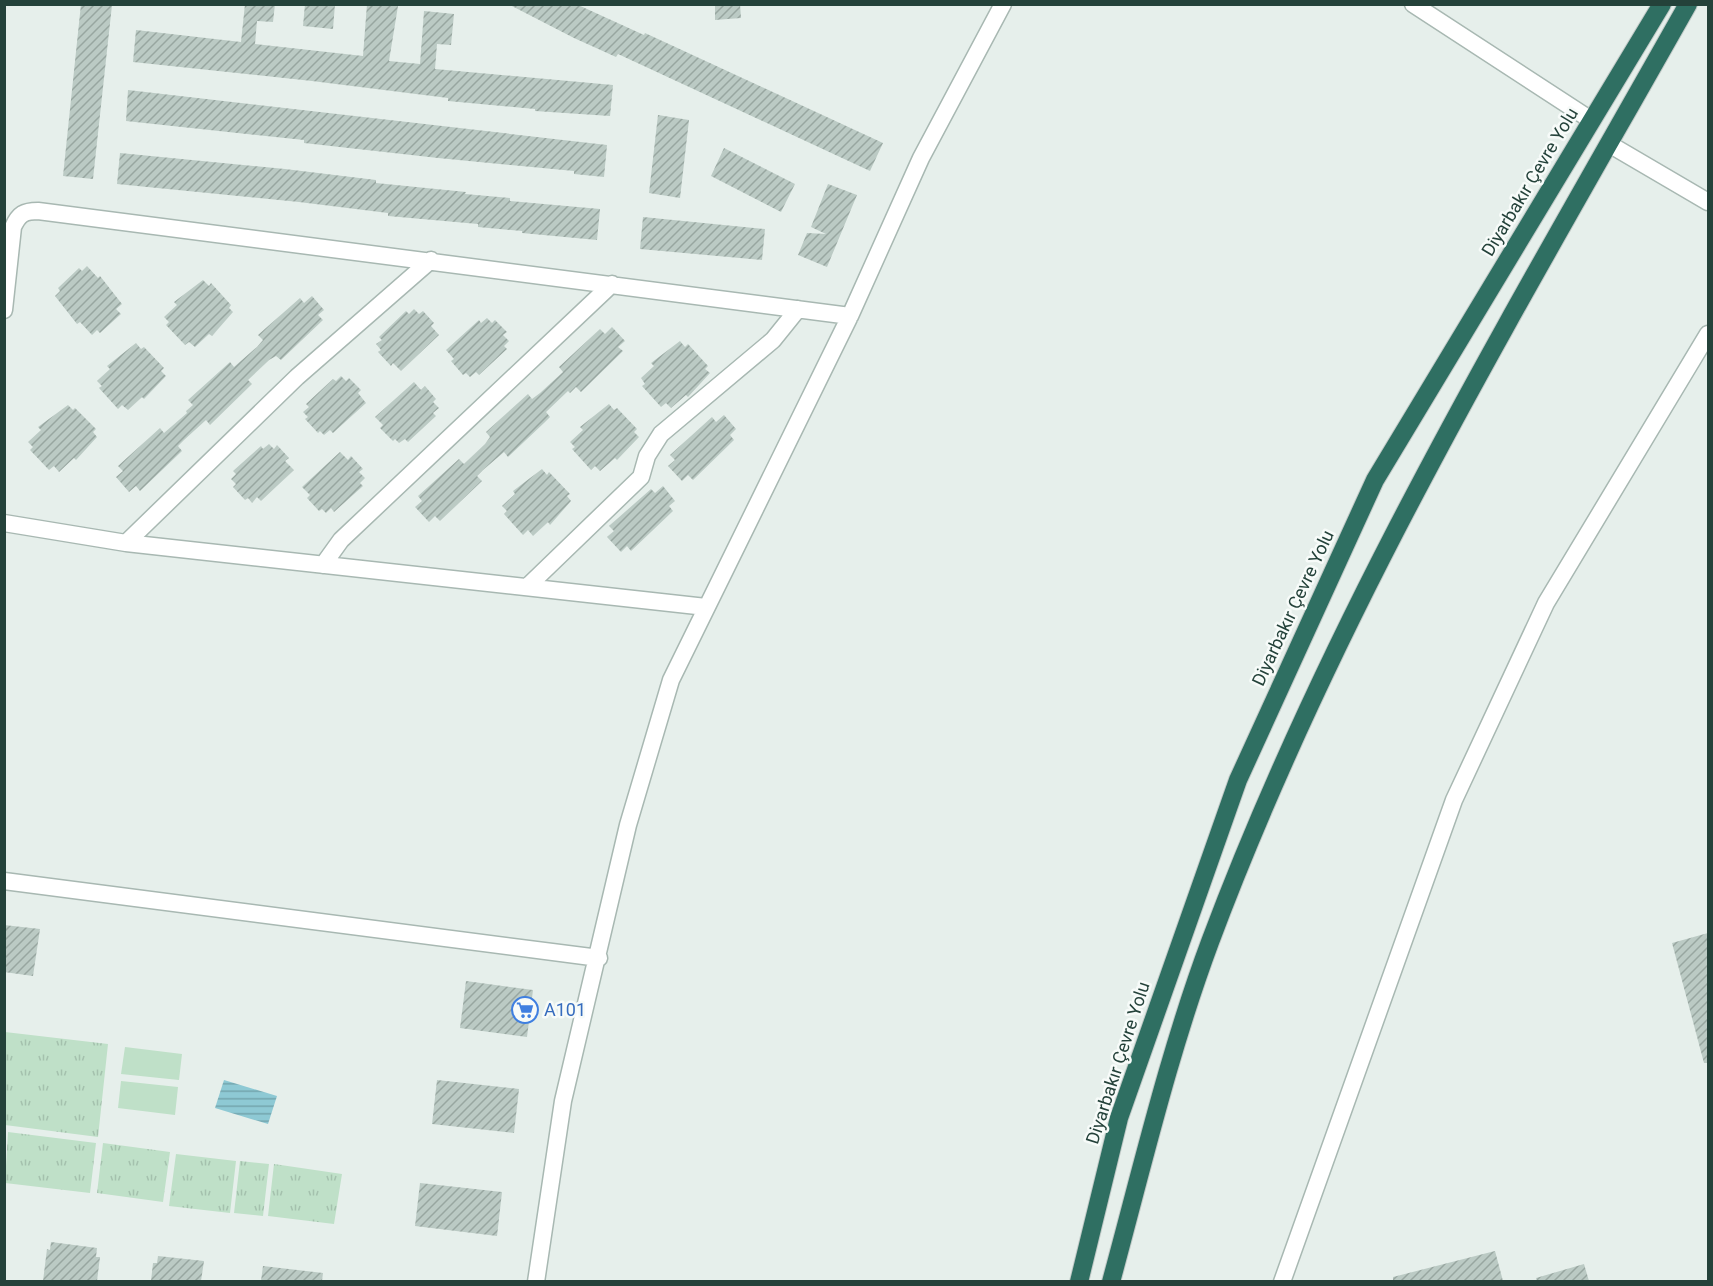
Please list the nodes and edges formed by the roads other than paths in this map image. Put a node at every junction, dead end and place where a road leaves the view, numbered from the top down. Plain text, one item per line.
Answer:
1 (1003, 4) edge
2 (1413, 4) edge
3 (1662, 4) edge
4 (1688, 4) edge
5 (1591, 120) junction
6 (1609, 144) junction
7 (1708, 202) edge
8 (431, 260) junction
9 (612, 284) junction
10 (798, 309) junction
11 (4, 310) edge
12 (850, 316) junction
13 (1708, 334) edge
14 (4, 523) edge
15 (126, 543) junction
16 (323, 565) junction
17 (527, 587) junction
18 (706, 607) junction
19 (4, 881) edge
20 (599, 958) junction
21 (536, 1281) edge
22 (1079, 1281) edge
23 (1111, 1281) edge
24 (1282, 1281) edge

1 - 12 street
2 - 5 street
3 - 5 highway, Diyarbakır Çevre Yolu
4 - 6 highway
5 - 22 highway, Diyarbakır Çevre Yolu
6 - 7 street
6 - 23 highway
8 - 9 street
8 - 11 street
8 - 15 street
9 - 10 street
9 - 16 street
10 - 12 street
10 - 17 street
12 - 18 street
13 - 24 street
14 - 15 street
15 - 16 street
16 - 17 street
17 - 18 street
18 - 20 street
19 - 20 street
20 - 21 street

